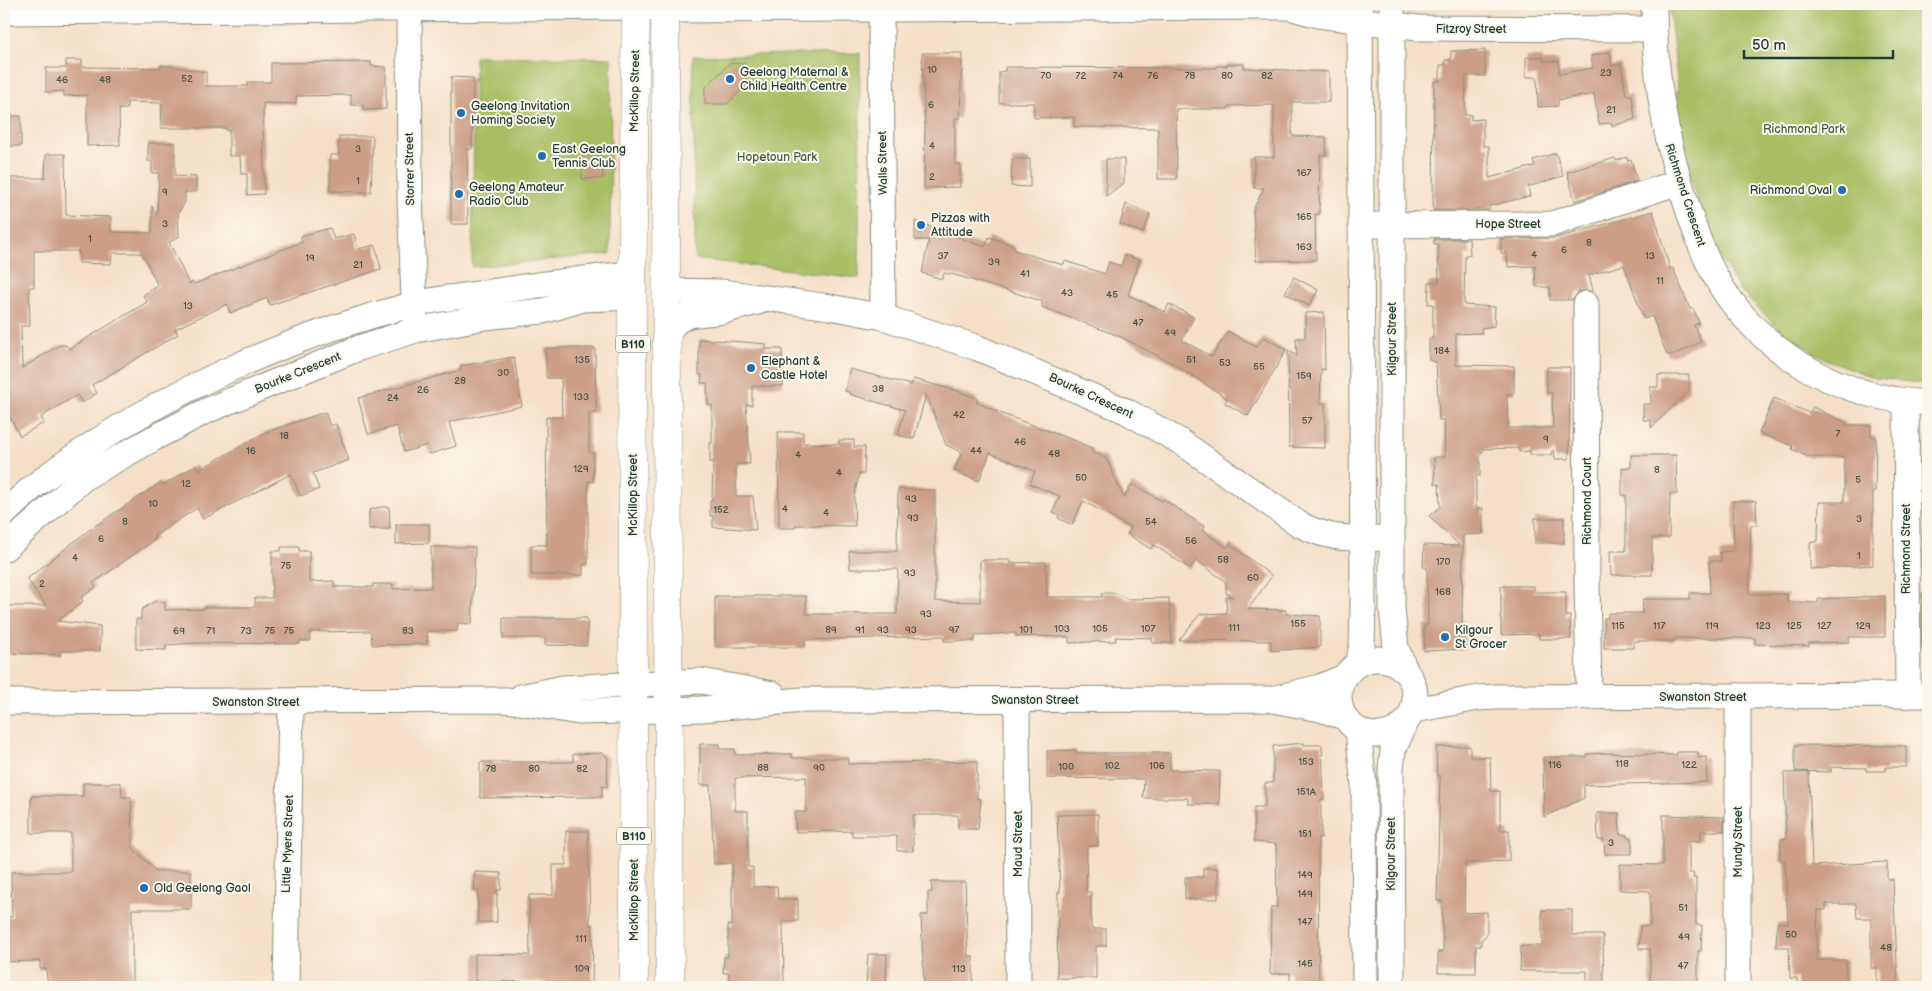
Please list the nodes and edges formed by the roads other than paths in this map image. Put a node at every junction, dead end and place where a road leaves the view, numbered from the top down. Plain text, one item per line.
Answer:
1 (1654, 4) edge
2 (1293, 5) edge
3 (285, 6) edge
4 (636, 6) edge
5 (1012, 6) edge
6 (666, 7) edge
7 (409, 8) junction
8 (881, 10) junction
9 (4, 12) edge
10 (1360, 12) edge
11 (1392, 14) edge
12 (1654, 29) junction
13 (1679, 182) junction
14 (1361, 224) junction
15 (1391, 224) junction
16 (632, 286) junction
17 (668, 291) junction
18 (767, 300) junction
19 (413, 304) junction
20 (1586, 304) dead end
21 (883, 317) junction
22 (416, 330) junction
23 (667, 333) junction
24 (319, 334) junction
25 (633, 340) junction
26 (328, 362) junction
27 (1917, 402) edge
28 (4, 514) edge
29 (1363, 538) junction
30 (1392, 538) junction
31 (4, 549) edge
32 (1351, 671) junction
33 (1409, 676) junction
34 (669, 683) junction
35 (1918, 695) edge
36 (1738, 696) junction
37 (633, 697) junction
38 (1589, 697) junction
39 (1478, 698) junction
40 (802, 700) junction
41 (1017, 700) junction
42 (1268, 700) junction
43 (4, 702) edge
44 (291, 702) junction
45 (669, 710) junction
46 (1409, 717) junction
47 (1351, 724) junction
48 (286, 987) edge
49 (634, 987) edge
50 (670, 987) edge
51 (1018, 987) edge
52 (1365, 987) edge
53 (1392, 987) edge
54 (1738, 987) edge

1 - 12 street, Richmond Crescent
2 - 5 street, Fitzroy Street
2 - 10 street, Fitzroy Street
3 - 7 street, Fitzroy Street
3 - 9 street, Fitzroy Street
4 - 6 street, Fitzroy Street
4 - 7 street, Fitzroy Street
4 - 16 highway, McKillop Street / B110
5 - 8 street, Fitzroy Street
6 - 8 street, Fitzroy Street
6 - 17 highway, B110
7 - 19 street, Storrer Street
8 - 21 street, Walls Street
10 - 11 street, Fitzroy Street
10 - 14 street
11 - 12 street, Fitzroy Street
11 - 15 street, Kilgour Street
12 - 13 street, Richmond Crescent
13 - 15 street, Hope Street
13 - 27 street, Richmond Crescent
14 - 15 street, Hope Street
14 - 29 street
15 - 30 street, Kilgour Street
16 - 19 street
16 - 22 street, Bourke Crescent
16 - 25 highway, McKillop Street / B110
17 - 18 street, Bourke Crescent
17 - 23 highway, B110
17 - 25 highway
18 - 21 street, Bourke Crescent
18 - 23 street, Bourke Crescent
19 - 22 street, Storrer Street
19 - 24 street
20 - 38 street, Richmond Court
21 - 29 street, Bourke Crescent
22 - 26 street, Bourke Crescent
23 - 34 highway, B110
24 - 26 street
24 - 28 street
25 - 37 highway, McKillop Street / B110
26 - 31 street, Bourke Crescent
27 - 35 street, Richmond Street
29 - 30 street, Bourke Crescent
29 - 32 street
30 - 33 street, Kilgour Street
32 - 33 street
32 - 42 street, Swanston Street
32 - 47 street
33 - 39 street, Swanston Street
33 - 46 street
34 - 37 street, Swanston Street
34 - 40 street, Swanston Street
34 - 45 highway, B110
35 - 36 street, Swanston Street
36 - 38 street, Swanston Street
36 - 54 street, Mundy Street
37 - 44 street, Swanston Street
37 - 45 street, Swanston Street
37 - 49 highway, McKillop Street / B110
38 - 39 street, Swanston Street
39 - 46 street, Swanston Street
40 - 41 street, Swanston Street
40 - 45 street, Swanston Street
41 - 42 street, Swanston Street
41 - 51 street, Maud Street
42 - 47 street, Swanston Street
43 - 44 street, Swanston Street
44 - 48 street, Little Myers Street
45 - 50 highway, B110
46 - 47 street
46 - 53 street, Kilgour Street
47 - 52 street

